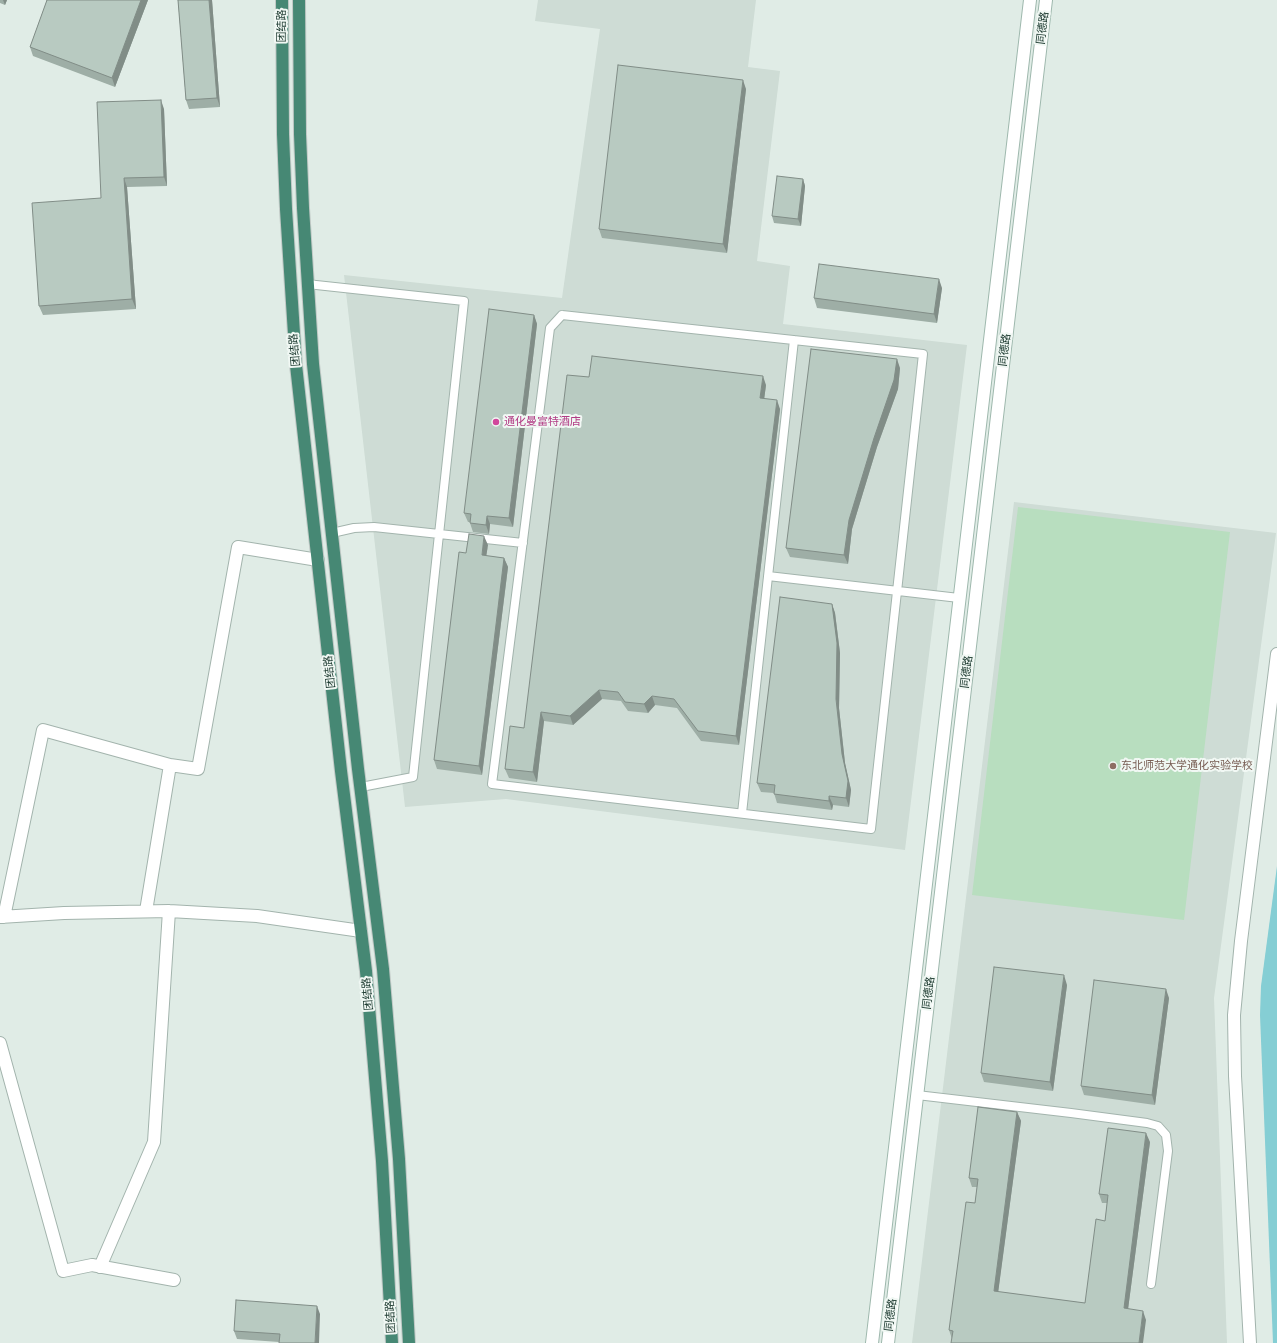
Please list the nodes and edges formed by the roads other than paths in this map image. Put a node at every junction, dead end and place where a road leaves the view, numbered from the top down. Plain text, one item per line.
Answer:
1 (282, 0) edge
2 (300, 0) edge
3 (1030, 0) edge
4 (1046, 0) edge
5 (307, 284) junction
6 (794, 340) junction
7 (332, 533) junction
8 (439, 534) junction
9 (523, 543) junction
10 (318, 560) junction
11 (768, 576) junction
12 (897, 591) junction
13 (959, 598) junction
14 (1277, 654) edge
15 (170, 766) junction
16 (361, 787) junction
17 (742, 813) junction
18 (146, 911) junction
19 (169, 911) junction
20 (2, 917) edge
21 (361, 931) junction
22 (0, 1043) edge
23 (917, 1095) junction
24 (100, 1267) junction
25 (174, 1280) dead end
26 (1151, 1284) dead end
27 (392, 1343) edge
28 (409, 1343) edge
29 (872, 1343) edge
30 (888, 1343) edge
31 (1250, 1343) edge

1 - 10 highway, 团结路
2 - 5 highway, 团结路
3 - 13 main road, 同德路
4 - 23 main road, 同德路
5 - 7 highway, 团结路
5 - 8 lane
6 - 9 lane
6 - 11 lane
6 - 12 lane
7 - 8 lane
7 - 16 highway, 团结路
8 - 9 lane
8 - 16 lane
9 - 17 lane
10 - 15 main road
10 - 21 highway, 团结路
11 - 12 lane
11 - 17 lane
12 - 13 lane
12 - 17 lane
13 - 29 main road, 同德路
14 - 31 main road
15 - 18 main road
15 - 20 main road
16 - 28 highway, 团结路
18 - 19 main road
18 - 20 main road
19 - 21 main road
19 - 24 main road
21 - 27 highway, 团结路
22 - 24 main road
23 - 26 lane
23 - 30 main road, 同德路
24 - 25 main road

